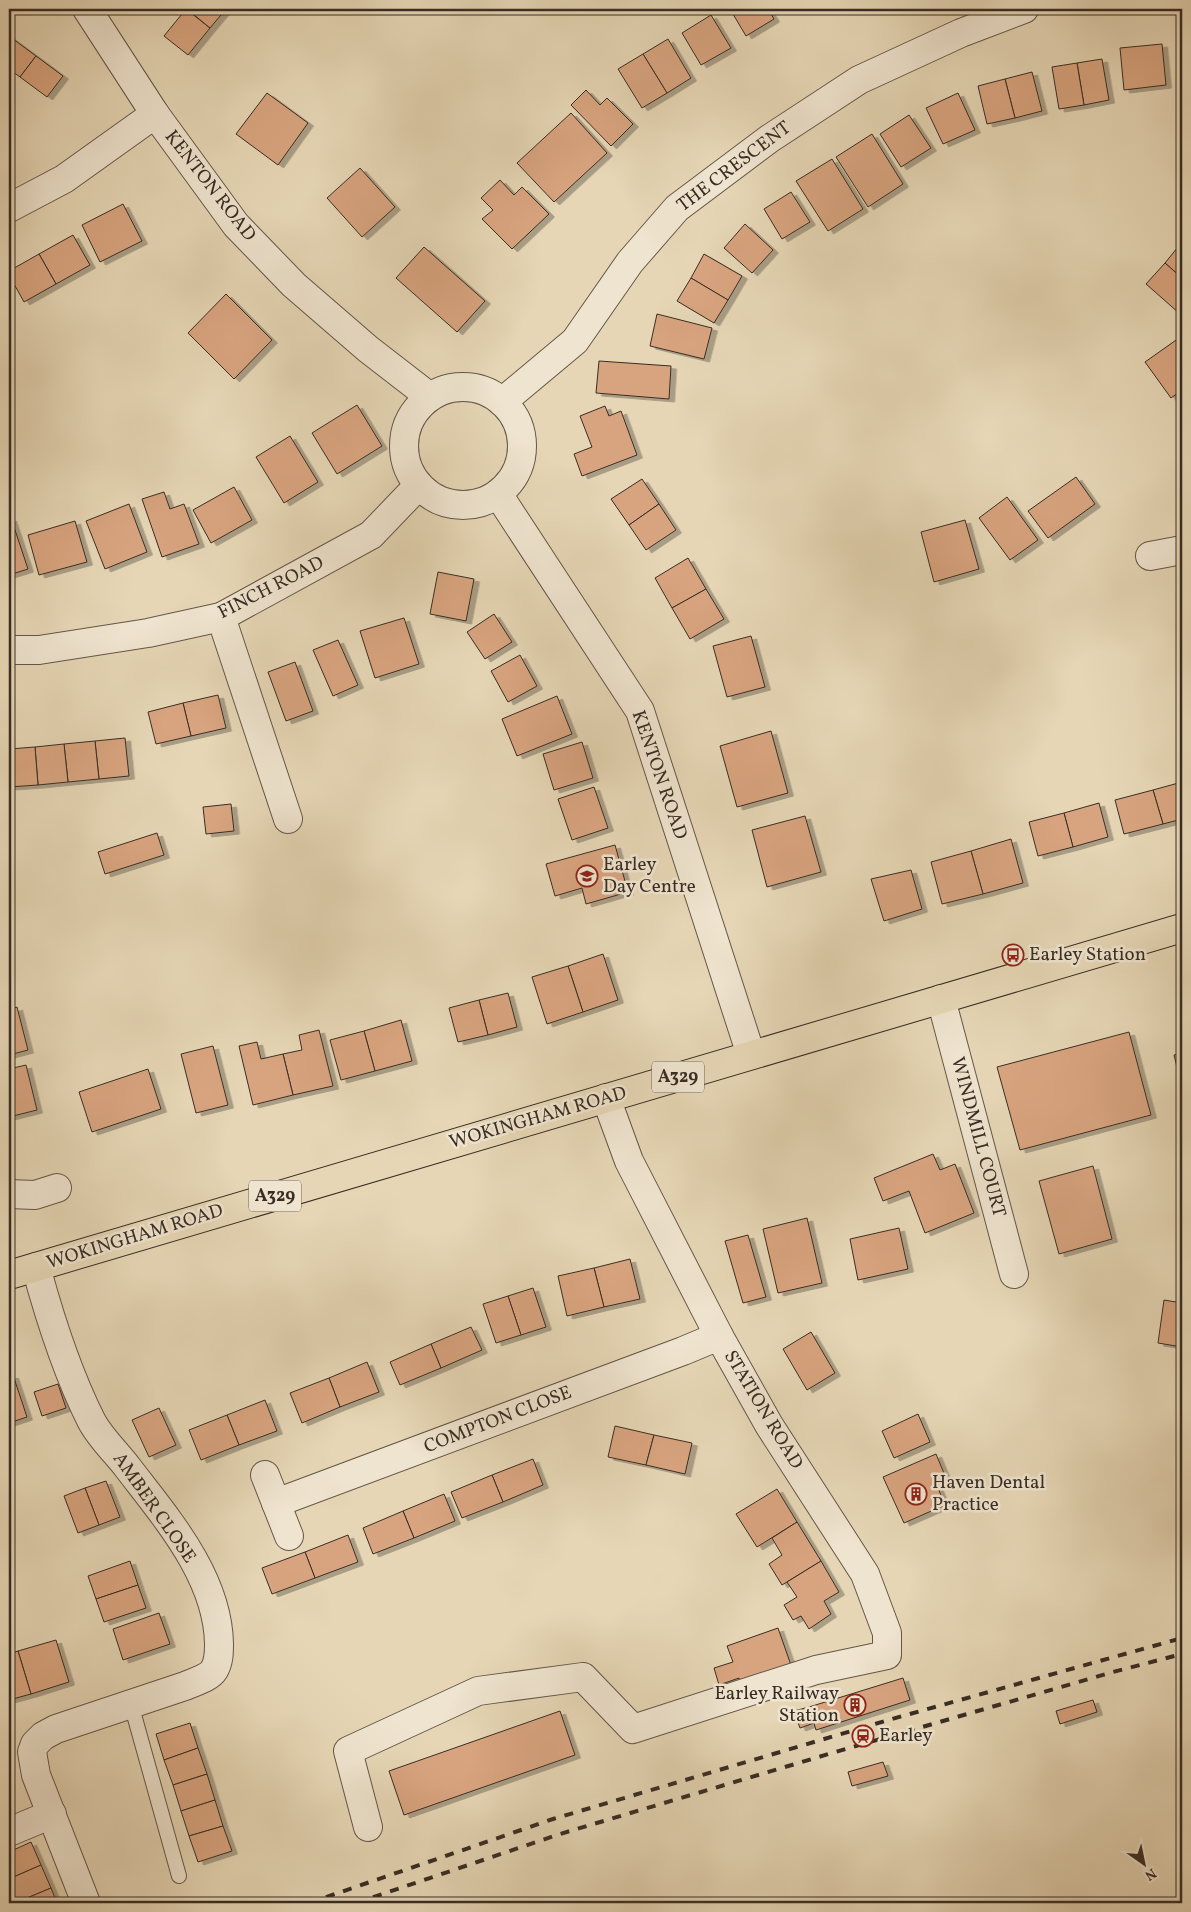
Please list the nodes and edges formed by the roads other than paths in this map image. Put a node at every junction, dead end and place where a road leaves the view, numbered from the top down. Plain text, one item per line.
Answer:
1 (1024, 9) edge
2 (90, 10) edge
3 (155, 114) junction
4 (9, 208) edge
5 (430, 397) junction
6 (502, 402) junction
7 (418, 486) junction
8 (498, 494) junction
9 (1182, 550) edge
10 (1150, 556) dead end
11 (221, 617) junction
12 (9, 650) edge
13 (288, 819) dead end
14 (1182, 928) edge
15 (941, 999) junction
16 (751, 1056) junction
17 (606, 1098) junction
18 (57, 1188) dead end
19 (9, 1194) edge
20 (36, 1267) junction
21 (1014, 1274) dead end
22 (9, 1275) edge
23 (719, 1336) junction
24 (265, 1475) dead end
25 (276, 1503) junction
26 (289, 1536) dead end
27 (131, 1704) junction
28 (52, 1814) junction
29 (368, 1827) dead end
30 (9, 1832) edge
31 (179, 1876) dead end
32 (86, 1903) edge

1 - 6 street, THE CRESCENT
2 - 3 street, KENTON ROAD
3 - 4 street
3 - 5 street, KENTON ROAD
5 - 6 street
5 - 7 street
6 - 8 street
7 - 8 street
7 - 11 street, FINCH ROAD
8 - 16 street, KENTON ROAD
9 - 10 street
11 - 12 street, FINCH ROAD
11 - 13 street
14 - 15 main road, WOKINGHAM ROAD / A329
15 - 16 main road, WOKINGHAM ROAD / A329
15 - 21 street, WINDMILL COURT
16 - 17 main road, WOKINGHAM ROAD / A329
17 - 20 main road, WOKINGHAM ROAD / A329
17 - 23 street, STATION ROAD
18 - 19 street
20 - 22 main road, WOKINGHAM ROAD / A329
20 - 27 street, AMBER CLOSE
23 - 25 street, COMPTON CLOSE
23 - 29 street, STATION ROAD
24 - 25 street
25 - 26 street
27 - 28 street, AMBER CLOSE
27 - 31 lane
28 - 30 street
28 - 32 street, AMBER CLOSE

